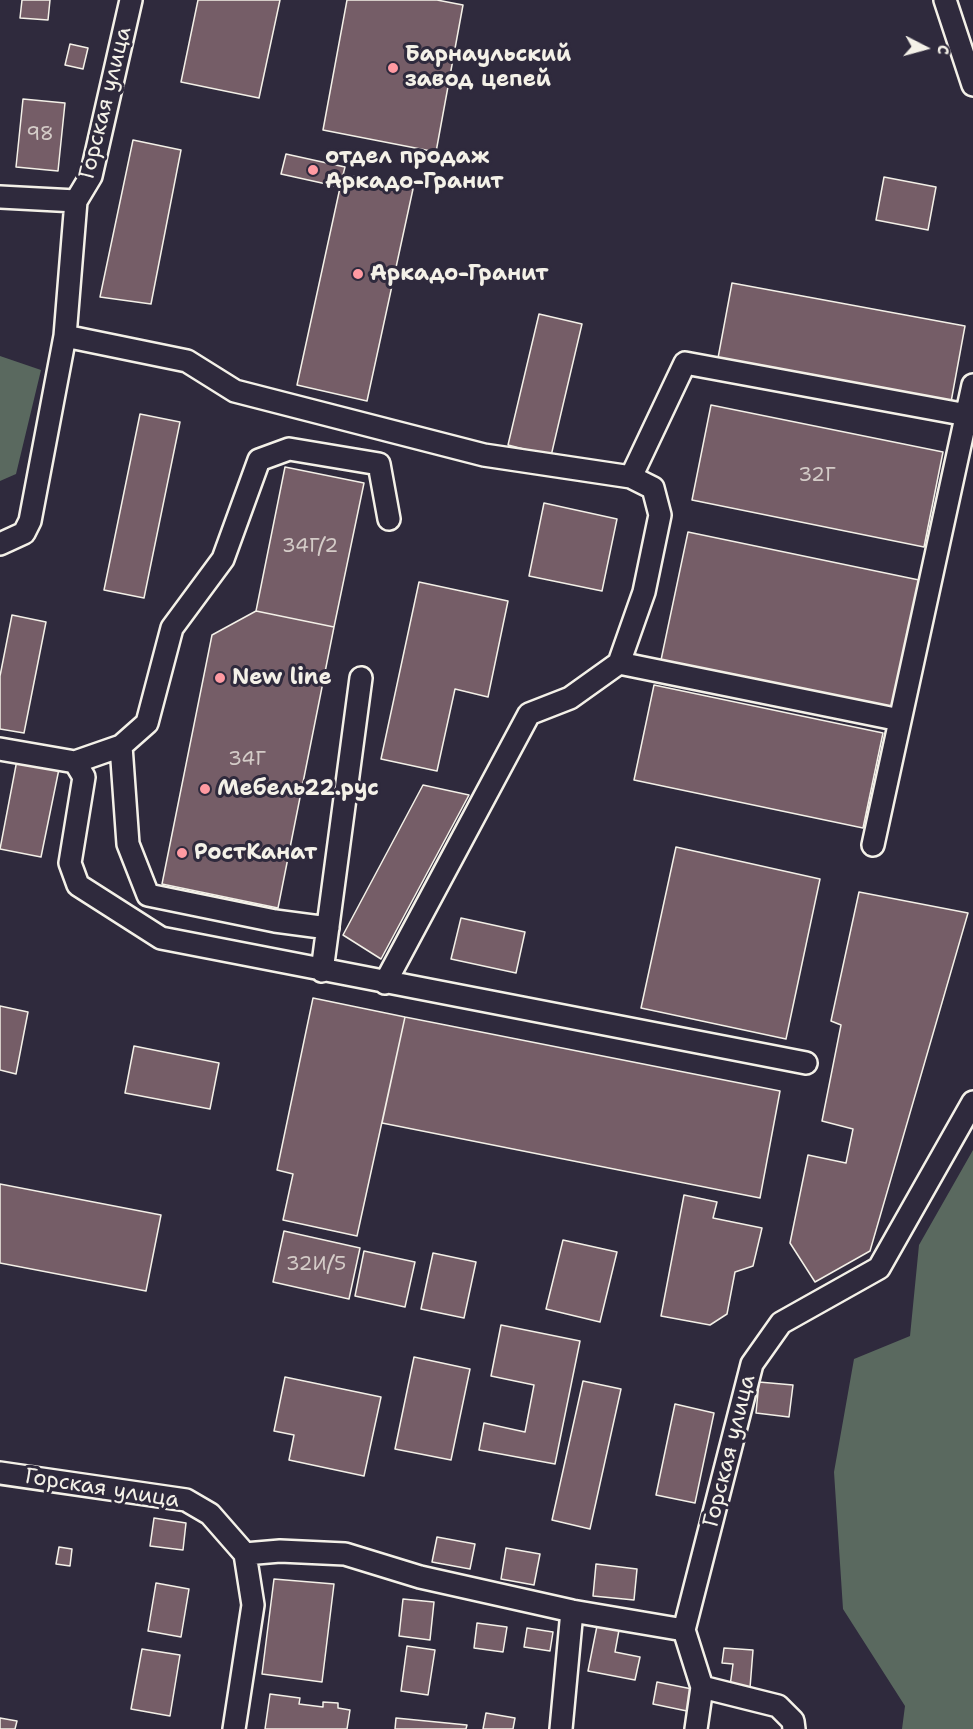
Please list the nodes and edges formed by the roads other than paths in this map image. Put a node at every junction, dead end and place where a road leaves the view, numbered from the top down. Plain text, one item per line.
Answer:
1 (131, 0) edge
2 (945, 0) edge
3 (973, 85) edge
4 (0, 197) edge
5 (75, 201) junction
6 (65, 336) junction
7 (973, 385) edge
8 (967, 415) junction
9 (631, 477) junction
10 (389, 519) dead end
11 (0, 544) edge
12 (619, 663) junction
13 (361, 678) dead end
14 (900, 720) junction
15 (121, 746) junction
16 (0, 749) edge
17 (75, 762) junction
18 (873, 845) dead end
19 (328, 928) junction
20 (322, 971) junction
21 (385, 983) junction
22 (806, 1063) dead end
23 (973, 1102) edge
24 (0, 1473) edge
25 (245, 1554) junction
26 (572, 1611) junction
27 (684, 1630) junction
28 (702, 1687) junction
29 (234, 1729) edge
30 (561, 1729) edge
31 (696, 1729) edge
32 (794, 1729) edge

1 - 5 street, Горская улица
2 - 3 street
4 - 5 street, Горская улица
5 - 6 street
6 - 9 street
6 - 11 street
7 - 8 street
8 - 9 street
8 - 14 street
9 - 12 street
10 - 15 street
12 - 14 street
12 - 21 street
13 - 19 street
14 - 18 street
15 - 17 street
15 - 19 street
16 - 17 street
17 - 20 street
19 - 20 street
20 - 21 street
21 - 22 street
23 - 27 street, Горская улица
24 - 25 street, Горская улица
25 - 26 street
25 - 29 street
26 - 27 street
26 - 30 street
27 - 28 street
28 - 31 street
28 - 32 street

